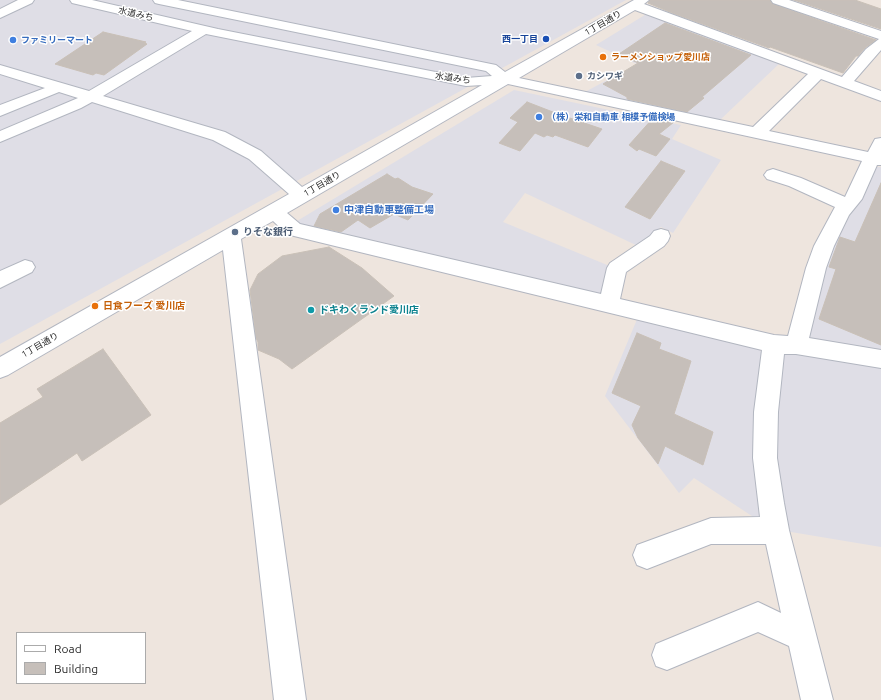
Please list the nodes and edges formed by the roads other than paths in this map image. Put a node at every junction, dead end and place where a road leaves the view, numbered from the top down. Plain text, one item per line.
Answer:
1 (28, 0) edge
2 (76, 0) edge
3 (159, 0) edge
4 (211, 0) edge
5 (639, 2) edge
6 (788, 2) edge
7 (229, 13) junction
8 (0, 14) edge
9 (203, 30) junction
10 (218, 33) junction
11 (881, 36) edge
12 (881, 43) edge
13 (0, 69) edge
14 (818, 73) junction
15 (505, 79) junction
16 (845, 84) junction
17 (57, 86) junction
18 (90, 96) junction
19 (881, 96) edge
20 (0, 111) edge
21 (756, 134) junction
22 (0, 137) edge
23 (878, 154) edge
24 (773, 175) dead end
25 (302, 196) junction
26 (848, 205) junction
27 (274, 212) junction
28 (231, 236) junction
29 (661, 236) dead end
30 (24, 267) dead end
31 (0, 280) edge
32 (609, 304) junction
33 (785, 345) junction
34 (881, 359) edge
35 (0, 368) edge
36 (776, 530) junction
37 (647, 555) dead end
38 (802, 636) junction
39 (667, 655) dead end
40 (290, 700) edge
41 (817, 700) edge

1 - 8 street
2 - 9 street, 水道みち
3 - 7 street, 水道みち
4 - 7 street
5 - 14 street
5 - 15 street, 1丁目通り
6 - 11 street
7 - 10 street
7 - 15 street, 水道みち
9 - 10 street, 水道みち
9 - 18 street
10 - 15 street, 水道みち
12 - 16 street
13 - 17 street
14 - 16 street
14 - 21 street
15 - 21 street
15 - 25 street, 1丁目通り
16 - 19 street
17 - 18 street
17 - 20 street
18 - 22 street
18 - 25 street
21 - 23 street
23 - 26 street
24 - 26 street
25 - 27 street, 1丁目通り
26 - 33 street
27 - 28 street, 1丁目通り
27 - 32 street
28 - 35 street, 1丁目通り
28 - 40 street
29 - 32 street
30 - 31 street
32 - 33 street
33 - 34 street
33 - 36 street
36 - 37 street
36 - 38 street
38 - 39 street
38 - 41 street

